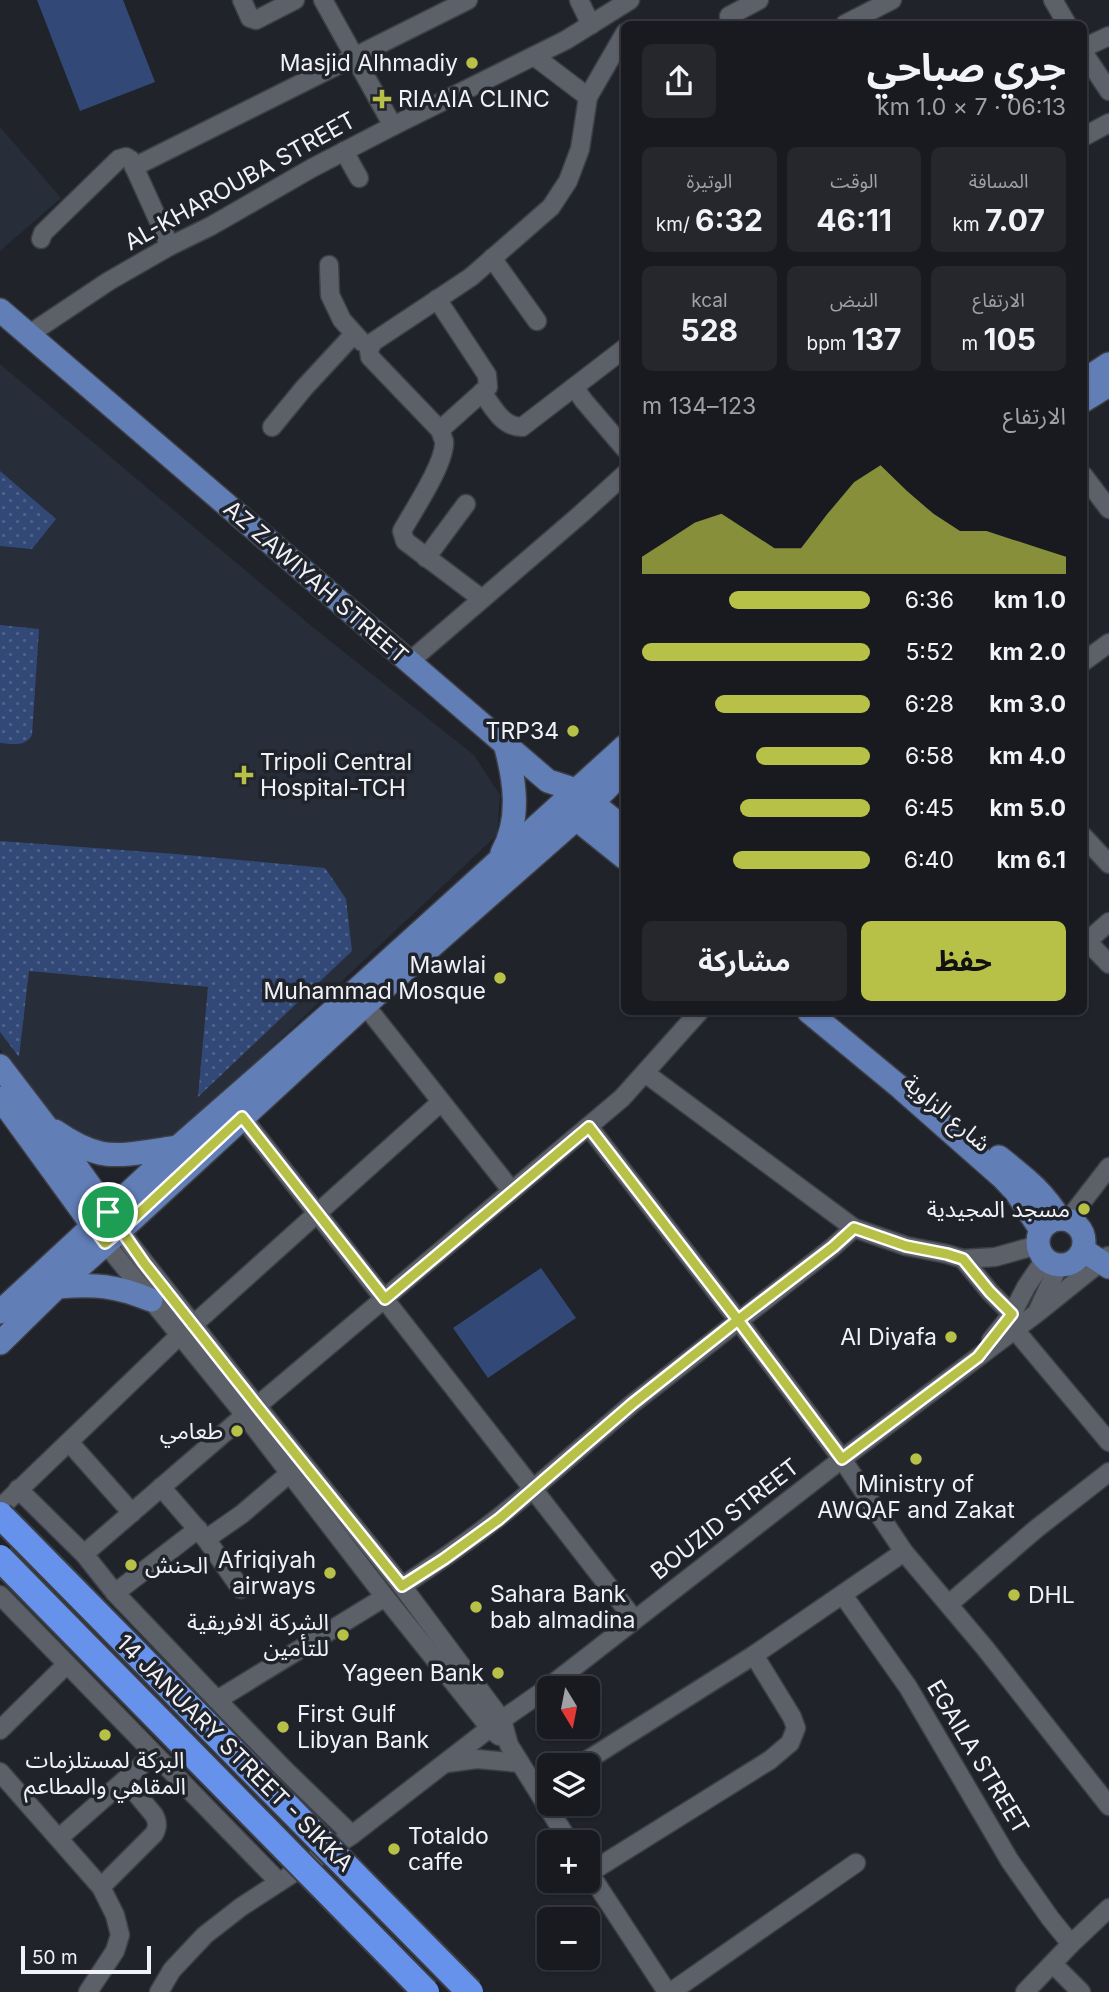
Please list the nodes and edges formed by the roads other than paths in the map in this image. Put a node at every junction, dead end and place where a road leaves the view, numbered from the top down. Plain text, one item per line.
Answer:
1 (242, 0) edge
2 (295, 0) edge
3 (323, 0) edge
4 (468, 0) edge
5 (579, 0) edge
6 (629, 0) edge
7 (718, 0) edge
8 (759, 0) edge
9 (892, 0) edge
10 (1053, 0) edge
11 (613, 12) junction
12 (732, 20) edge
13 (851, 21) edge
14 (1065, 21) edge
15 (621, 24) edge
16 (591, 25) junction
17 (1109, 36) edge
18 (621, 37) edge
19 (1087, 48) edge
20 (354, 56) junction
21 (1087, 56) edge
22 (534, 57) junction
23 (1109, 90) edge
24 (588, 97) junction
25 (1109, 123) edge
26 (393, 126) junction
27 (1087, 135) edge
28 (344, 151) junction
29 (134, 167) junction
30 (359, 178) dead end
31 (41, 239) dead end
32 (170, 246) junction
33 (492, 258) junction
34 (328, 265) dead end
35 (437, 299) junction
36 (0, 310) edge
37 (537, 321) dead end
38 (354, 334) junction
39 (28, 335) junction
40 (369, 350) junction
41 (621, 351) edge
42 (1109, 364) edge
43 (1087, 378) edge
44 (1109, 385) edge
45 (574, 387) junction
46 (482, 392) junction
47 (1087, 399) edge
48 (272, 427) dead end
49 (440, 430) junction
50 (621, 444) edge
51 (621, 478) edge
52 (1087, 480) edge
53 (466, 504) dead end
54 (1109, 509) edge
55 (426, 558) junction
56 (482, 599) junction
57 (1109, 643) edge
58 (1087, 659) edge
59 (409, 662) junction
60 (505, 744) junction
61 (621, 751) edge
62 (621, 773) edge
63 (576, 804) junction
64 (621, 827) edge
65 (1087, 840) edge
66 (621, 854) edge
67 (493, 864) junction
68 (1109, 864) edge
69 (1109, 922) edge
70 (1087, 941) edge
71 (1087, 945) edge
72 (1109, 964) edge
73 (365, 1005) junction
74 (696, 1015) edge
75 (813, 1015) edge
76 (833, 1015) edge
77 (0, 1066) edge
78 (645, 1073) junction
79 (0, 1098) edge
80 (441, 1102) junction
81 (242, 1117) junction
82 (44, 1124) junction
83 (589, 1127) junction
84 (178, 1147) junction
85 (1109, 1167) edge
86 (512, 1191) junction
87 (317, 1213) junction
88 (107, 1228) junction
89 (854, 1228) junction
90 (1052, 1240) junction
91 (1099, 1253) edge
92 (963, 1259) junction
93 (57, 1287) junction
94 (385, 1299) junction
95 (151, 1300) junction
96 (0, 1312) edge
97 (1037, 1313) junction
98 (738, 1320) junction
99 (1013, 1322) junction
100 (187, 1330) junction
101 (0, 1343) edge
102 (251, 1411) junction
103 (69, 1442) junction
104 (1109, 1442) edge
105 (842, 1459) junction
106 (1109, 1472) edge
107 (290, 1474) junction
108 (161, 1487) junction
109 (18, 1489) junction
110 (533, 1489) junction
111 (0, 1508) edge
112 (132, 1513) junction
113 (0, 1515) edge
114 (202, 1534) junction
115 (904, 1552) junction
116 (84, 1554) junction
117 (0, 1558) edge
118 (402, 1586) junction
119 (241, 1588) dead end
120 (115, 1593) junction
121 (0, 1595) edge
122 (843, 1595) junction
123 (385, 1597) junction
124 (949, 1604) junction
125 (635, 1619) junction
126 (754, 1655) junction
127 (66, 1665) junction
128 (217, 1700) junction
129 (496, 1724) junction
130 (0, 1730) edge
131 (599, 1753) edge
132 (153, 1755) junction
133 (520, 1763) junction
134 (444, 1764) junction
135 (0, 1772) edge
136 (125, 1780) junction
137 (537, 1781) edge
138 (1109, 1806) edge
139 (352, 1835) junction
140 (59, 1838) junction
141 (856, 1863) dead end
142 (600, 1865) edge
143 (279, 1882) junction
144 (100, 1887) junction
145 (600, 1888) edge
146 (1109, 1908) edge
147 (1071, 1944) junction
148 (1053, 1964) junction
149 (88, 1992) edge
150 (159, 1992) edge
151 (426, 1992) edge
152 (470, 1992) edge
153 (669, 1992) edge
154 (1025, 1992) edge
155 (1080, 1992) edge

1 - 2 street
3 - 20 street
4 - 20 street
5 - 16 street
6 - 11 street, AL-KHAROUBA STREET
7 - 12 street
8 - 12 street
9 - 13 street
10 - 14 street
11 - 15 street
11 - 16 street, AL-KHAROUBA STREET
16 - 22 street, AL-KHAROUBA STREET
17 - 19 street
18 - 24 street
20 - 26 street
20 - 29 street
21 - 23 street
22 - 24 street
22 - 26 street, AL-KHAROUBA STREET
24 - 33 street
25 - 27 street
26 - 28 street, AL-KHAROUBA STREET
28 - 30 street
28 - 32 street, AL-KHAROUBA STREET
29 - 31 street
29 - 32 street
32 - 39 street, AL-KHAROUBA STREET
33 - 35 street
33 - 37 street
34 - 38 street
35 - 40 street
35 - 46 street
36 - 39 main road, AZ ZAWIYAH STREET
38 - 40 street
38 - 48 street
39 - 59 main road, AZ ZAWIYAH STREET
40 - 49 street
41 - 45 street
42 - 43 main road
44 - 47 main road
45 - 46 street
45 - 50 street
46 - 49 street
49 - 55 street
51 - 56 street
52 - 54 street
53 - 55 street
55 - 56 street
56 - 59 street
57 - 58 street
59 - 60 main road, AZ ZAWIYAH STREET
60 - 63 main road, AZ ZAWIYAH STREET
60 - 67 main road
61 - 63 main road
62 - 63 main road
63 - 64 main road
63 - 66 main road
63 - 67 main road
63 - 73 main road
65 - 68 street
67 - 84 main road
69 - 70 street
71 - 72 street
73 - 80 street
73 - 81 main road
74 - 78 street
75 - 90 main road
76 - 90 main road, شارع الزاوية
77 - 82 main road
78 - 83 street
78 - 89 street
79 - 88 main road
80 - 86 street
80 - 87 street
81 - 87 street
81 - 88 main road
82 - 84 main road
82 - 88 main road
83 - 86 street
83 - 98 street
84 - 88 main road
85 - 90 street
86 - 94 street
87 - 94 street
87 - 100 street
88 - 93 main road
88 - 95 street
88 - 96 main road
88 - 100 street
89 - 92 street
89 - 98 street
90 - 91 main road
90 - 91 main road
90 - 92 street
90 - 97 street
90 - 99 street
91 - 97 street, BOUZID STREET
92 - 99 street
93 - 95 main road
93 - 101 main road
94 - 102 street
94 - 110 street
95 - 100 street
97 - 99 street, BOUZID STREET
98 - 105 street
98 - 110 street
99 - 104 street
99 - 105 street, BOUZID STREET
100 - 102 street
100 - 103 street
102 - 107 street
102 - 108 street
102 - 118 street
103 - 109 street
103 - 112 street
105 - 115 street
105 - 125 street, BOUZID STREET
106 - 124 street
107 - 114 street
107 - 123 street
108 - 112 street
108 - 114 street
109 - 111 street
109 - 116 street
110 - 118 street
110 - 125 street
112 - 116 street
113 - 152 highway, 14 JANUARY STREET - SIKKA, bridge
114 - 119 street
114 - 120 street
115 - 122 street
115 - 124 street
116 - 120 street
117 - 151 highway, 14 JANUARY STREET - SIKKA, bridge
118 - 129 street
120 - 128 street
121 - 127 street
122 - 126 street
122 - 147 street, EGAILA STREET
123 - 128 street
123 - 129 street
124 - 138 street
125 - 129 street, BOUZID STREET
126 - 131 street
126 - 142 street
127 - 130 street
127 - 132 street
128 - 139 street
129 - 133 street
129 - 134 street, BOUZID STREET
132 - 136 street
132 - 143 street
133 - 134 street
133 - 137 street
134 - 139 street, BOUZID STREET
135 - 140 street
136 - 140 street
136 - 144 street
139 - 143 street, BOUZID STREET
140 - 144 street
141 - 153 street
143 - 150 street, BOUZID STREET
144 - 149 street
145 - 153 street
146 - 147 street
147 - 148 street
148 - 154 street
148 - 155 street

